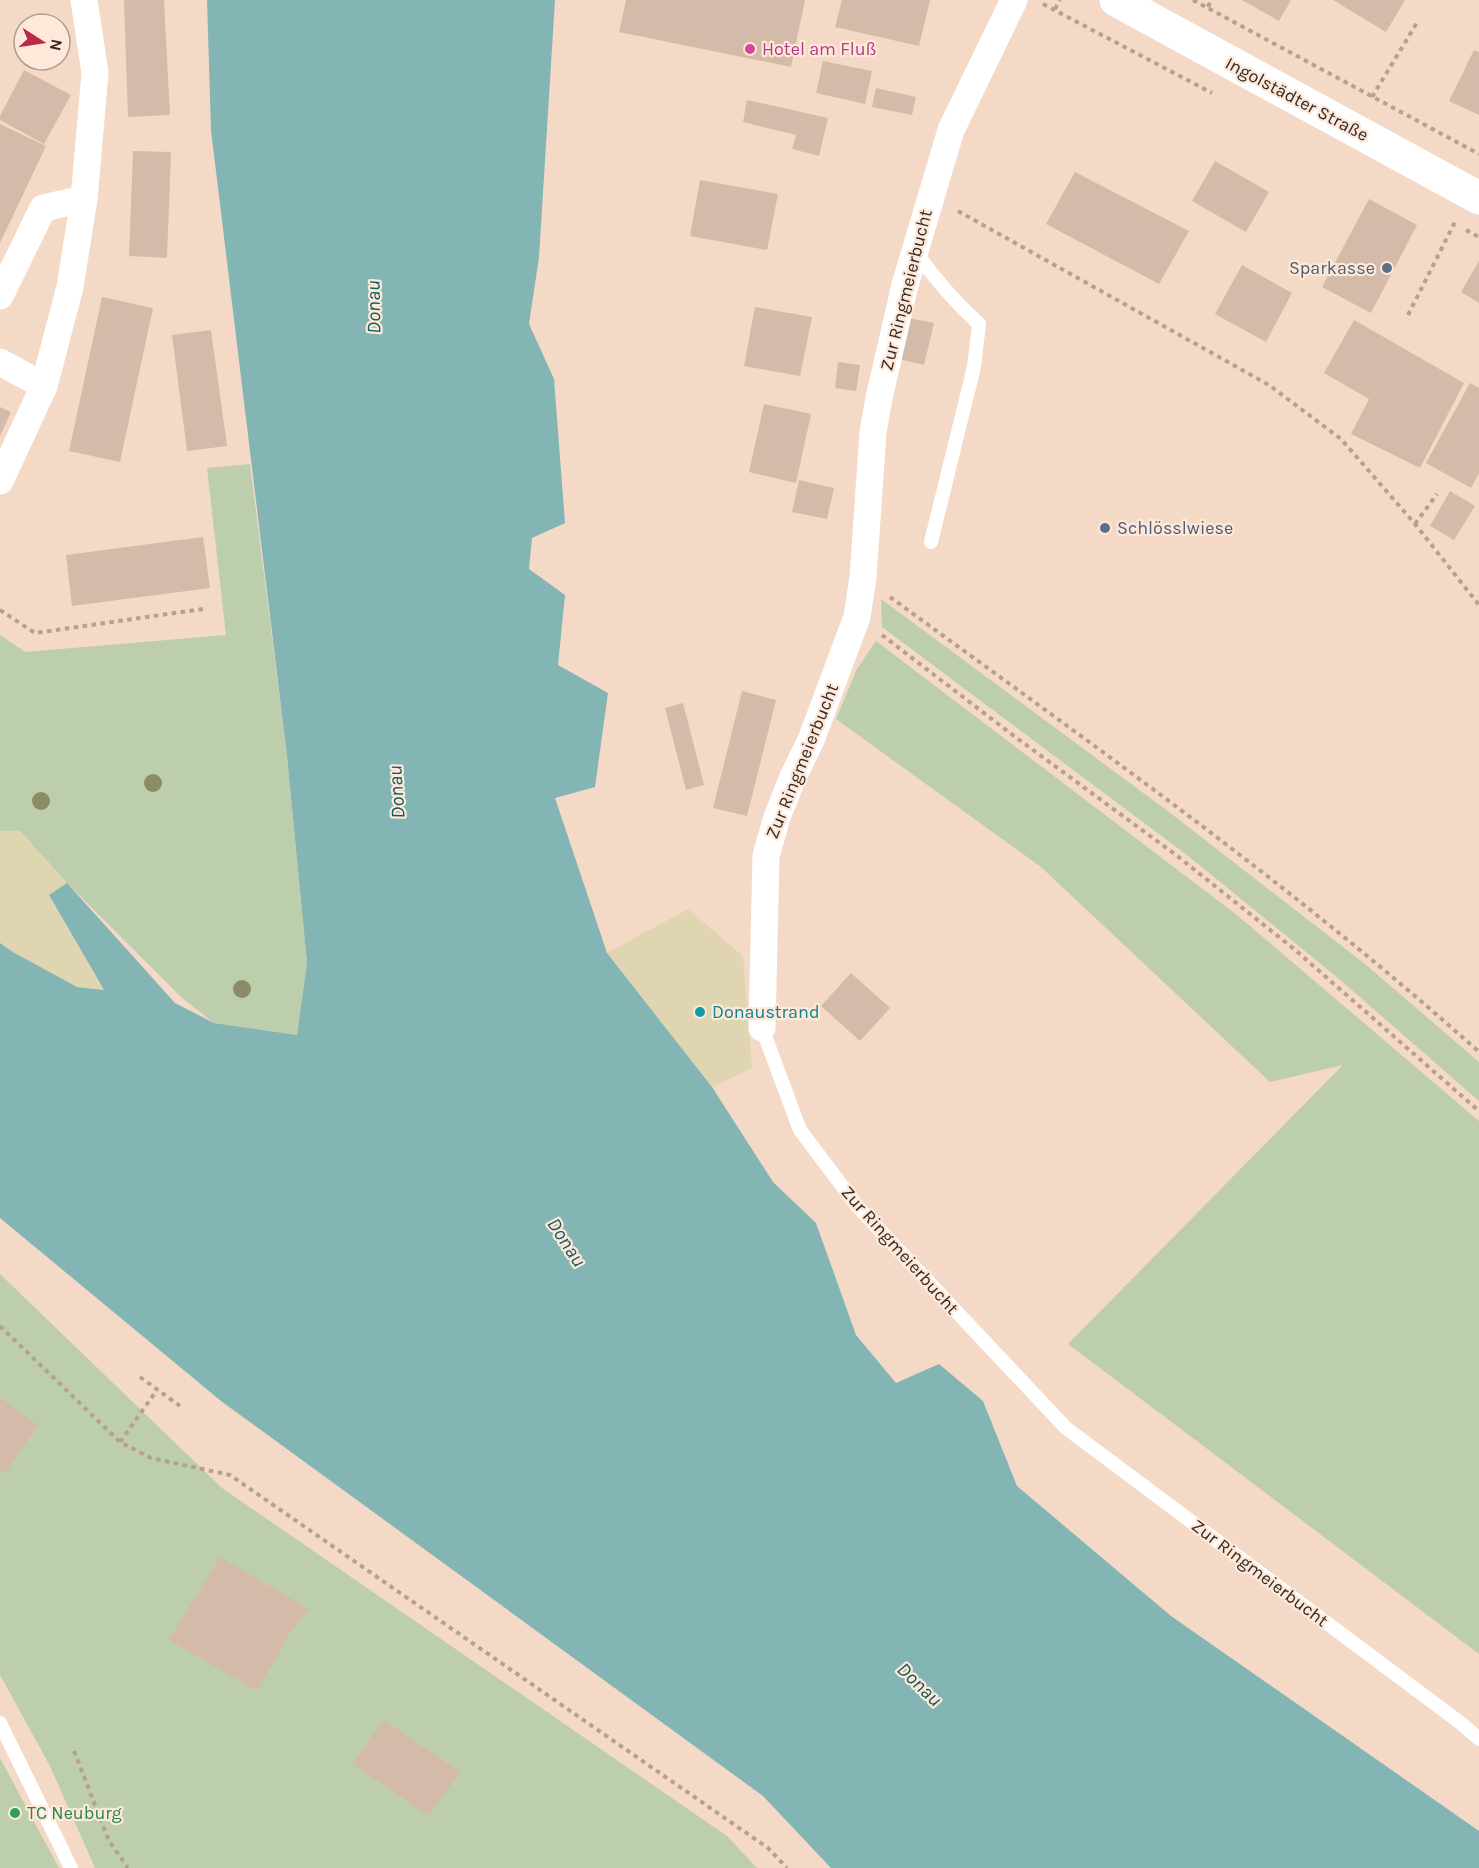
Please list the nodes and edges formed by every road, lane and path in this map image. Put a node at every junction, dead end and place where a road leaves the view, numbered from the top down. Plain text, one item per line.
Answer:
1 (84, 0) edge
2 (1014, 0) edge
3 (1060, 0) edge
4 (1116, 0) edge
5 (1193, 0) edge
6 (1211, 0) edge
7 (1208, 7) junction
8 (1055, 9) dead end
9 (1418, 21) dead end
10 (1372, 96) junction
11 (1351, 127) junction
12 (1479, 154) edge
13 (930, 195) junction
14 (1474, 196) edge
15 (84, 199) junction
16 (915, 250) junction
17 (0, 296) edge
18 (1407, 315) dead end
19 (0, 362) edge
20 (44, 386) junction
21 (0, 481) edge
22 (1437, 494) dead end
23 (1415, 524) junction
24 (931, 542) dead end
25 (862, 577) junction
26 (1479, 605) edge
27 (204, 609) dead end
28 (0, 610) edge
29 (857, 617) junction
30 (762, 1028) joint
31 (1479, 1052) edge
32 (1479, 1111) edge
33 (0, 1326) edge
34 (140, 1377) dead end
35 (158, 1390) junction
36 (180, 1406) dead end
37 (120, 1442) junction
38 (0, 1723) edge
39 (1479, 1739) edge
40 (74, 1751) dead end
41 (71, 1868) edge
42 (128, 1868) edge
43 (787, 1868) edge

1 - 15 street
2 - 13 street, Zur Ringmeierbucht
3 - 8 path
4 - 11 main road, Ingolstädter Straße
5 - 7 path
6 - 7 path
7 - 10 path
9 - 10 path
10 - 11 path
10 - 12 path
11 - 14 main road, Ingolstädter Straße
13 - 16 street, Zur Ringmeierbucht
13 - 23 path
14 - 18 path
15 - 17 street
15 - 20 street
16 - 24 lane
16 - 25 street, Zur Ringmeierbucht
19 - 20 street
20 - 21 street
22 - 23 path
23 - 26 path
25 - 29 street, Zur Ringmeierbucht
25 - 31 path
27 - 28 path
29 - 30 street, Zur Ringmeierbucht
29 - 32 path
30 - 39 lane, Zur Ringmeierbucht
33 - 37 path
34 - 35 path
35 - 36 path
35 - 37 path
37 - 43 path
38 - 41 lane
40 - 42 path

